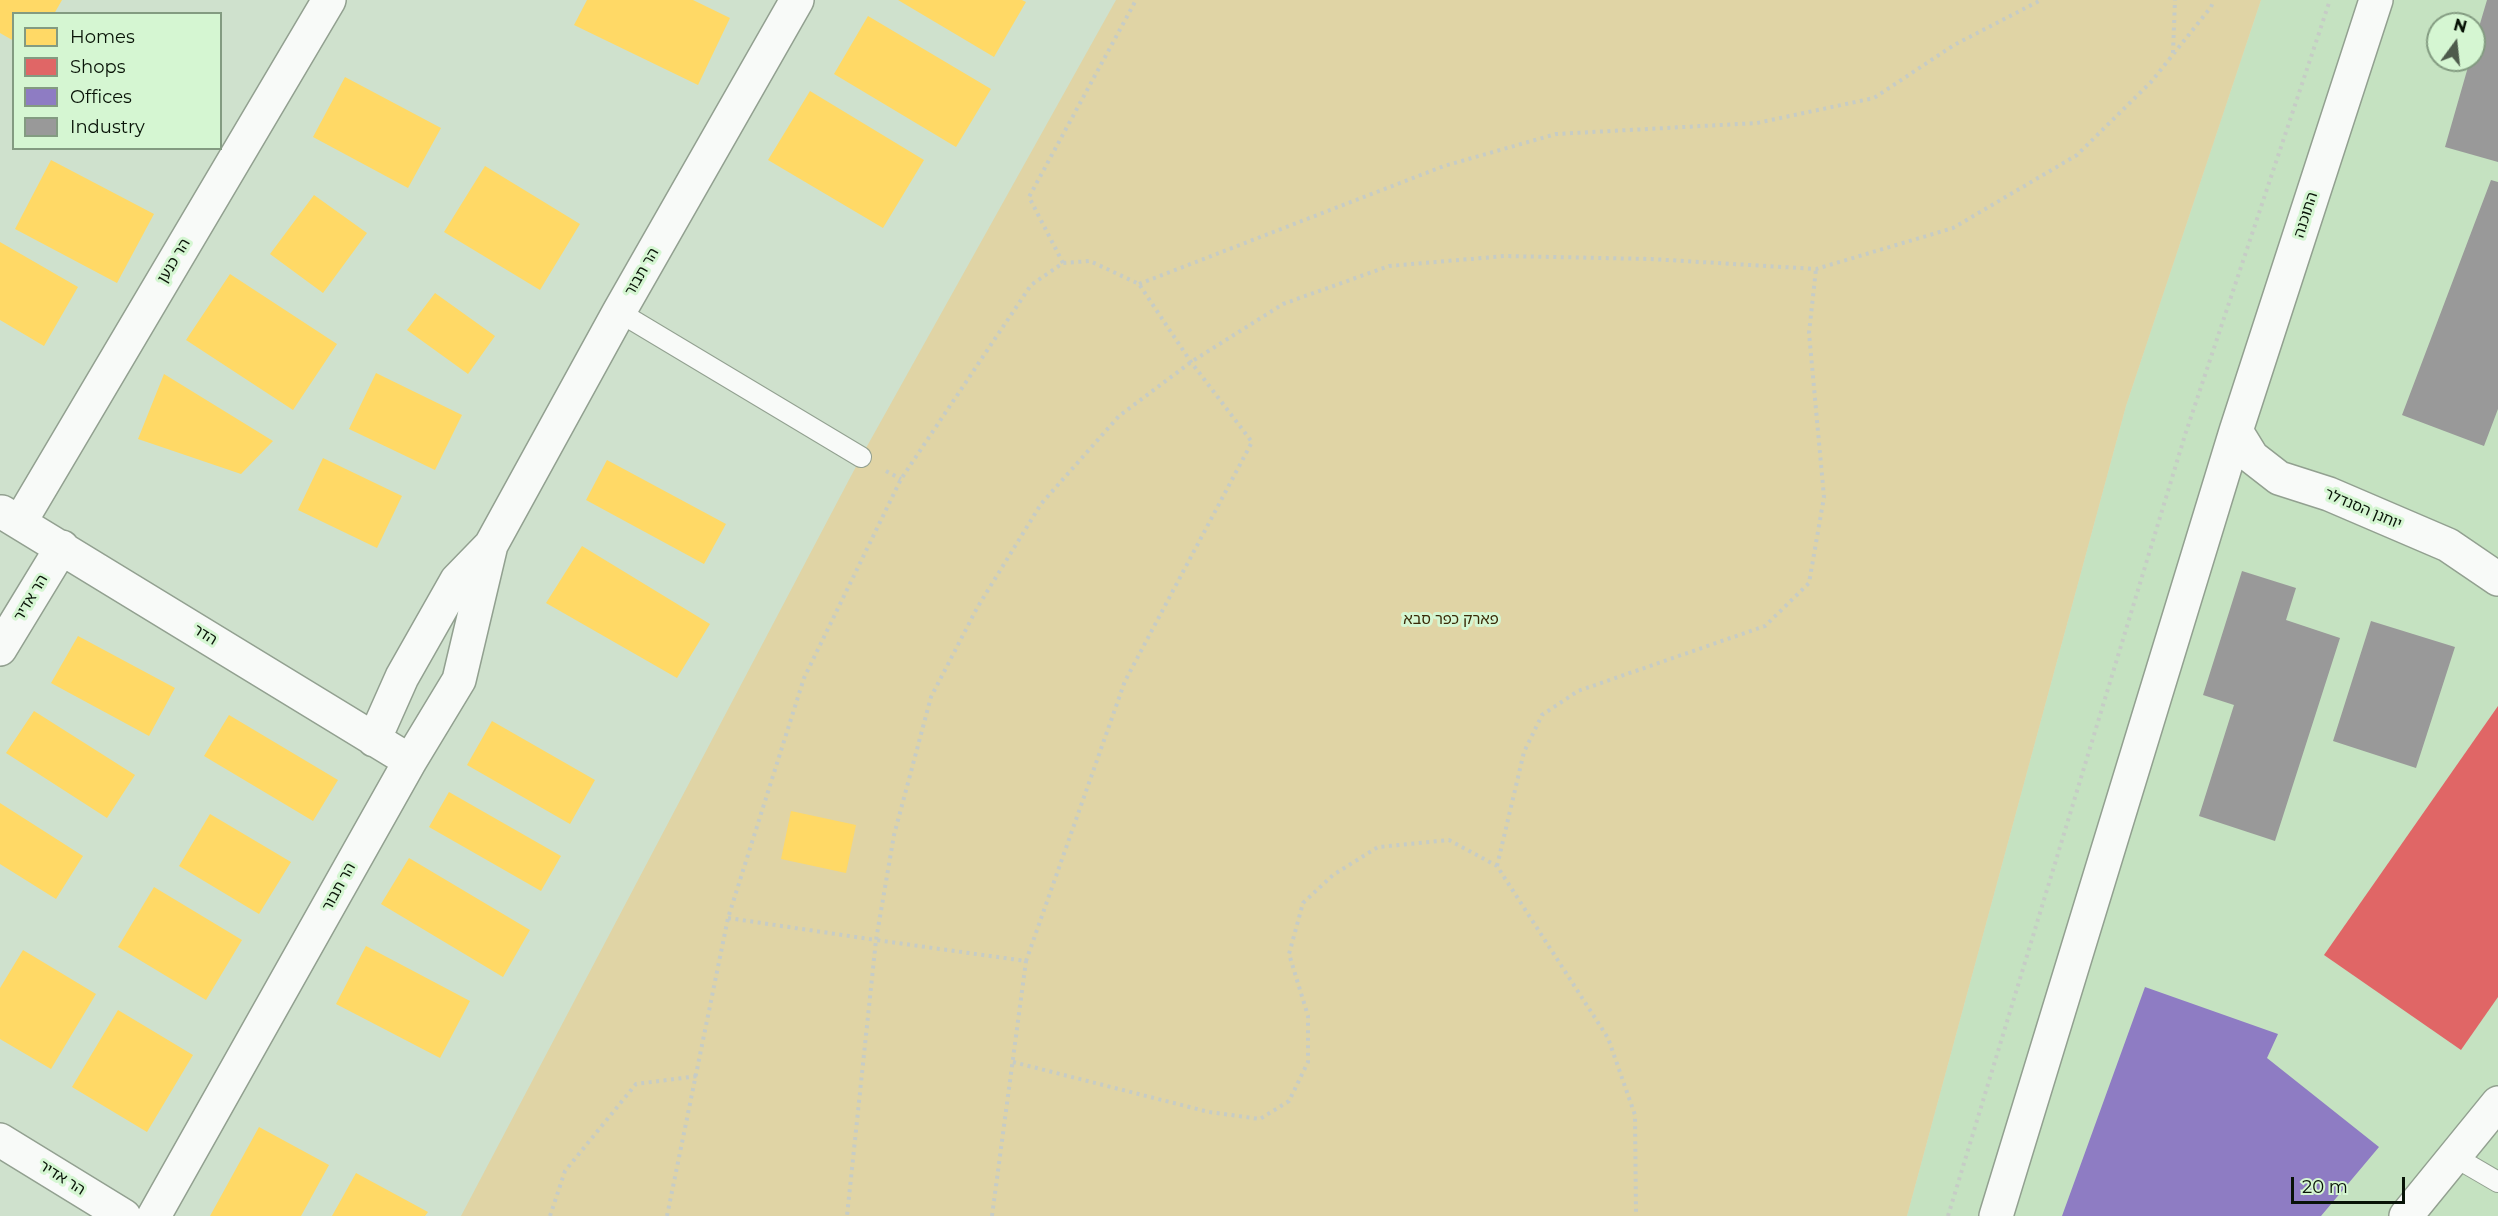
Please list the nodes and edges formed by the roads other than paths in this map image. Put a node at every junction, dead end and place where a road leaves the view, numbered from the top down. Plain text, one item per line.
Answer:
1 (329, 0) edge
2 (797, 0) edge
3 (2376, 0) edge
4 (619, 312) junction
5 (2236, 431) junction
6 (861, 457) dead end
7 (10, 516) edge
8 (491, 545) junction
9 (63, 547) junction
10 (2498, 579) edge
11 (0, 649) edge
12 (374, 740) junction
13 (410, 761) junction
14 (2498, 1103) edge
15 (0, 1140) edge
16 (2455, 1157) junction
17 (2498, 1182) edge
18 (106, 1211) edge
19 (154, 1216) edge
20 (1996, 1216) edge
21 (2406, 1216) edge

1 - 7 street, הר כנען
2 - 4 street, הר תבור
3 - 5 street, התוכנה
4 - 6 lane
4 - 8 street, הר תבור
5 - 10 street, יוחנן הסנדלר
5 - 20 street, התוכנה
7 - 9 street, הדר
8 - 12 street, הר תבור
8 - 13 street, הר תבור
9 - 11 street, הר אדיר
9 - 12 street, הדר
12 - 13 street, הדר
13 - 19 street, הר תבור
14 - 16 street
15 - 18 street, הר אדיר
16 - 17 lane
16 - 21 street

